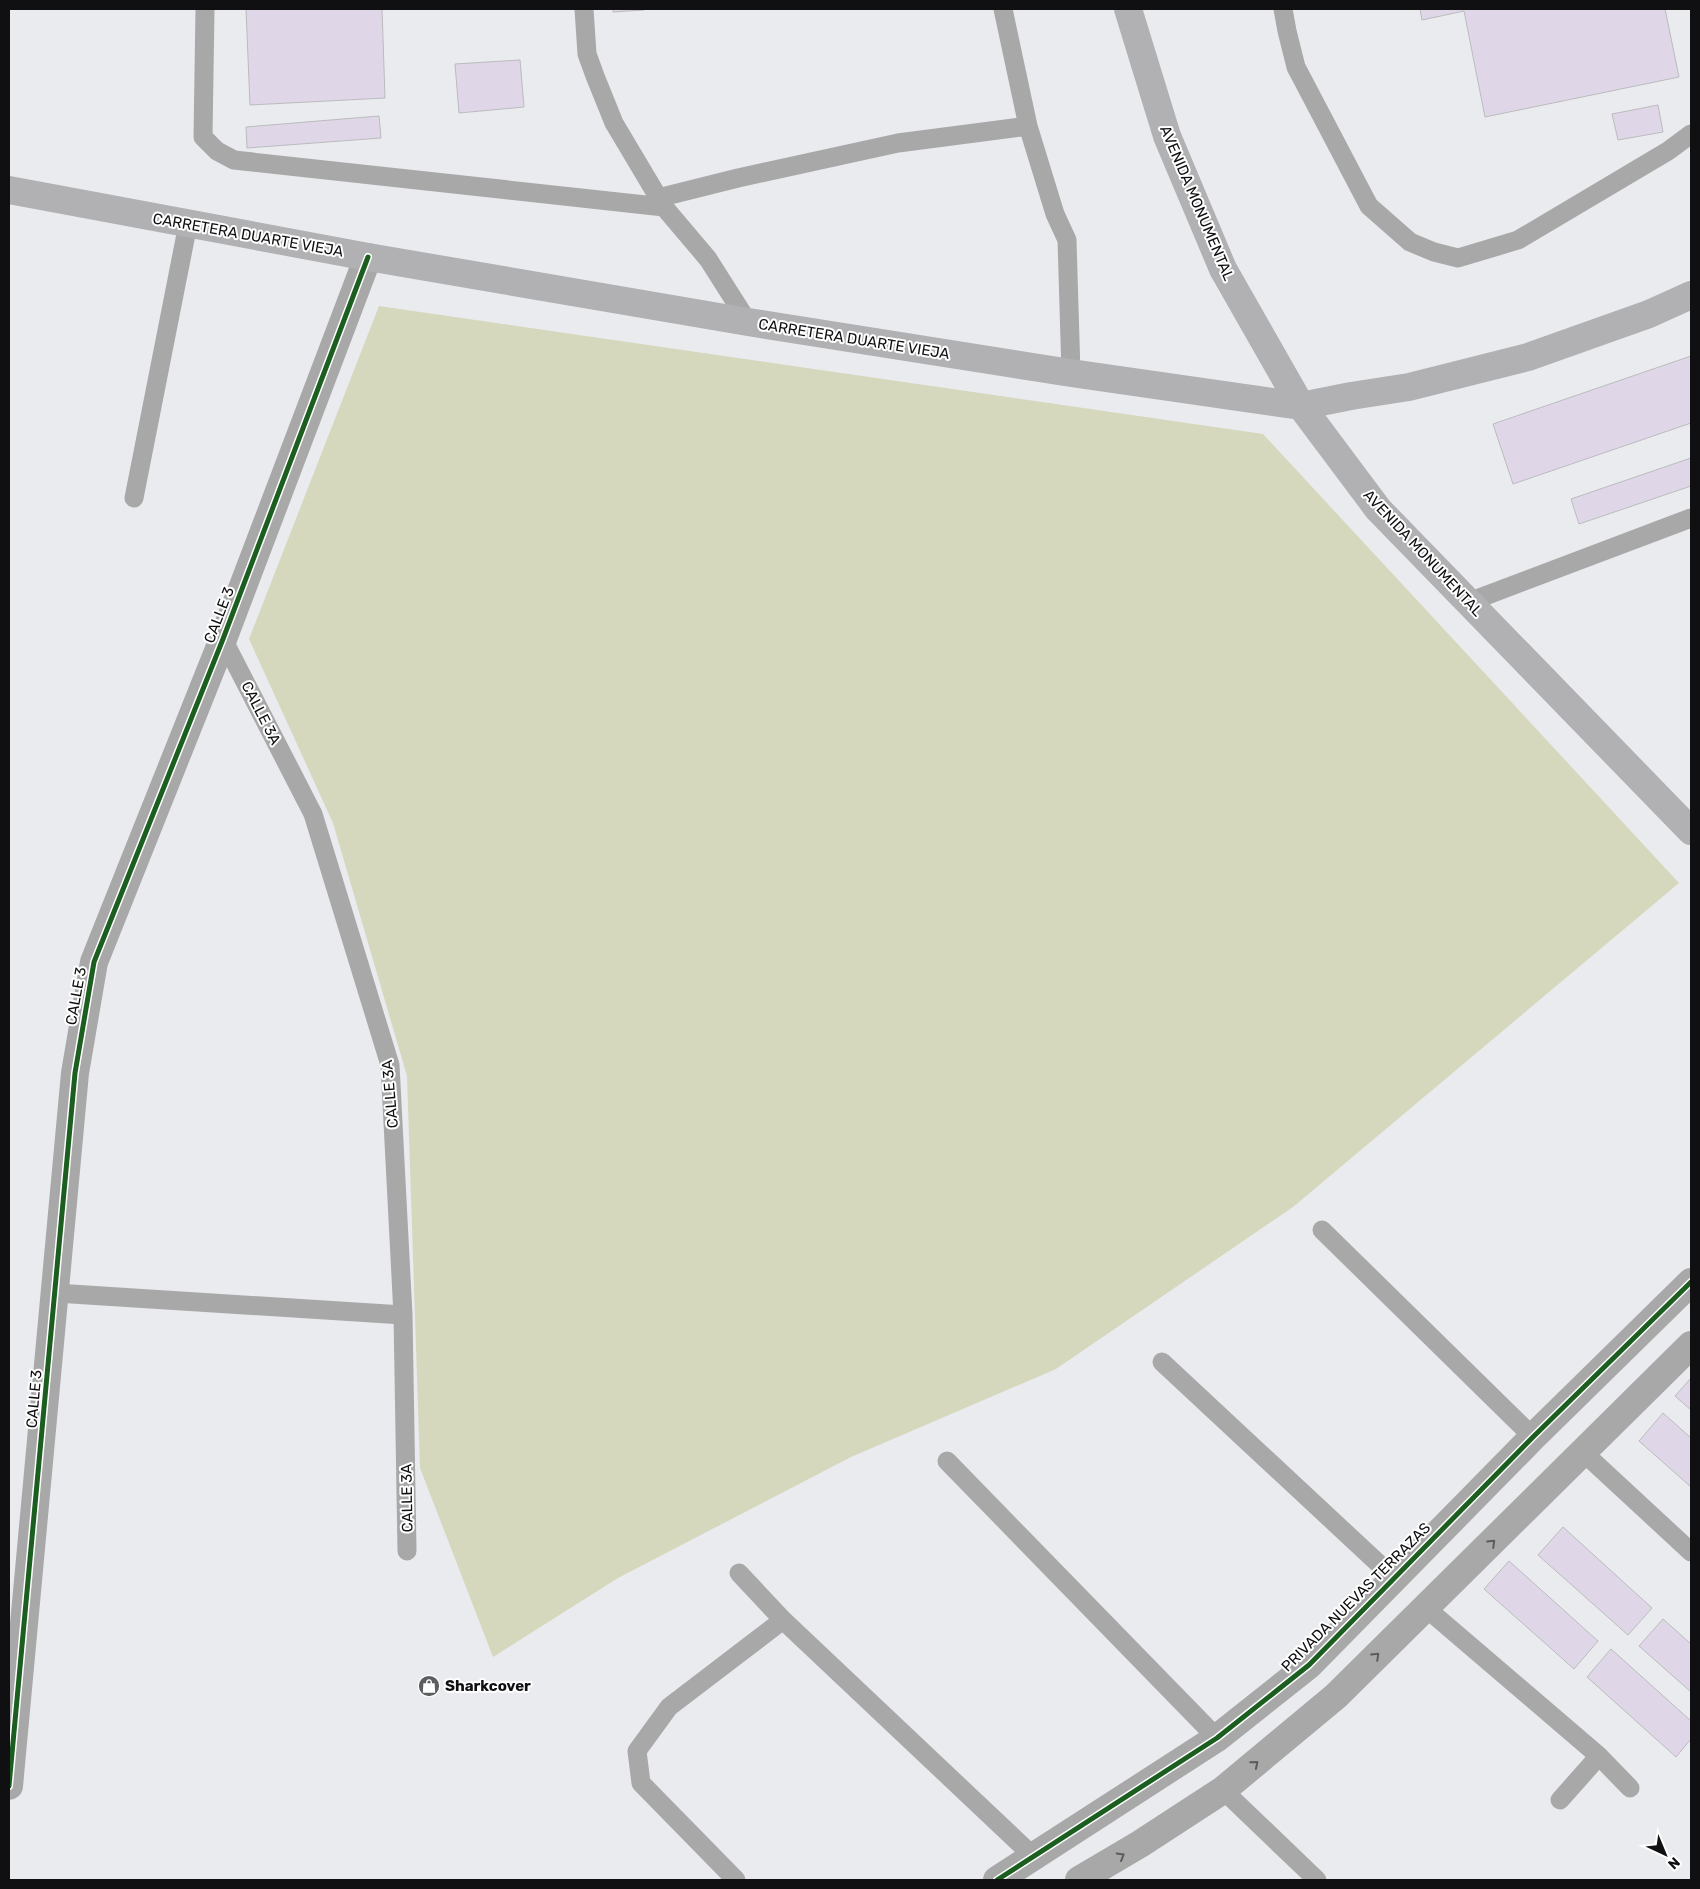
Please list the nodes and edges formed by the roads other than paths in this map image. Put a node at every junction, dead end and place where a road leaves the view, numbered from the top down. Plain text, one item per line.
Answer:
1 (205, 9) edge
2 (584, 9) edge
3 (1003, 9) edge
4 (1128, 9) edge
5 (1283, 9) edge
6 (1028, 126) junction
7 (1691, 134) edge
8 (9, 190) edge
9 (661, 203) junction
10 (188, 224) junction
11 (368, 257) junction
12 (1691, 296) edge
13 (748, 322) junction
14 (1071, 373) junction
15 (1300, 406) junction
16 (134, 498) dead end
17 (1691, 518) edge
18 (1468, 602) junction
19 (223, 639) junction
20 (1691, 831) edge
21 (1322, 1230) dead end
22 (1691, 1282) edge
23 (56, 1293) junction
24 (403, 1315) junction
25 (1691, 1345) edge
26 (1162, 1362) dead end
27 (1533, 1437) junction
28 (1584, 1453) junction
29 (947, 1461) dead end
30 (408, 1552) dead end
31 (1691, 1552) edge
32 (739, 1573) dead end
33 (1394, 1578) junction
34 (1426, 1608) junction
35 (783, 1620) junction
36 (1217, 1738) junction
37 (1599, 1756) junction
38 (9, 1786) edge
39 (1630, 1788) dead end
40 (1223, 1790) junction
41 (1560, 1800) dead end
42 (1034, 1857) junction
43 (736, 1880) edge
44 (998, 1880) edge
45 (1079, 1880) edge
46 (1317, 1880) edge

1 - 9 lane
2 - 9 lane
3 - 6 lane
4 - 15 main road, AVENIDA MONUMENTAL
5 - 7 lane
6 - 9 lane
6 - 14 lane
8 - 10 main road, CARRETERA DUARTE VIEJA
9 - 13 lane
10 - 11 main road, CARRETERA DUARTE VIEJA
10 - 16 lane
11 - 13 main road, CARRETERA DUARTE VIEJA
11 - 19 street, CALLE 3
12 - 15 main road, CARRETERA DUARTE VIEJA
13 - 14 main road, CARRETERA DUARTE VIEJA
14 - 15 main road, CARRETERA DUARTE VIEJA
15 - 18 main road, AVENIDA MONUMENTAL
17 - 18 lane
18 - 20 main road, AVENIDA MONUMENTAL
19 - 23 street, CALLE 3
19 - 24 lane, CALLE 3A
21 - 27 lane
22 - 27 street, PRIVADA NUEVAS TERRAZAS
23 - 24 lane
23 - 38 street, CALLE 3
24 - 30 lane, CALLE 3A
25 - 28 street
26 - 33 lane
27 - 33 street, PRIVADA NUEVAS TERRAZAS
28 - 31 lane
34 -> 28 street
29 - 36 lane
32 - 35 lane
33 - 36 street, PRIVADA NUEVAS TERRAZAS
34 - 37 lane
40 -> 34 street
35 - 42 lane
35 - 43 lane
36 - 42 street, PRIVADA NUEVAS TERRAZAS
37 - 39 lane
37 - 41 lane
45 -> 40 street
40 - 46 lane
42 - 44 street, PRIVADA NUEVAS TERRAZAS

